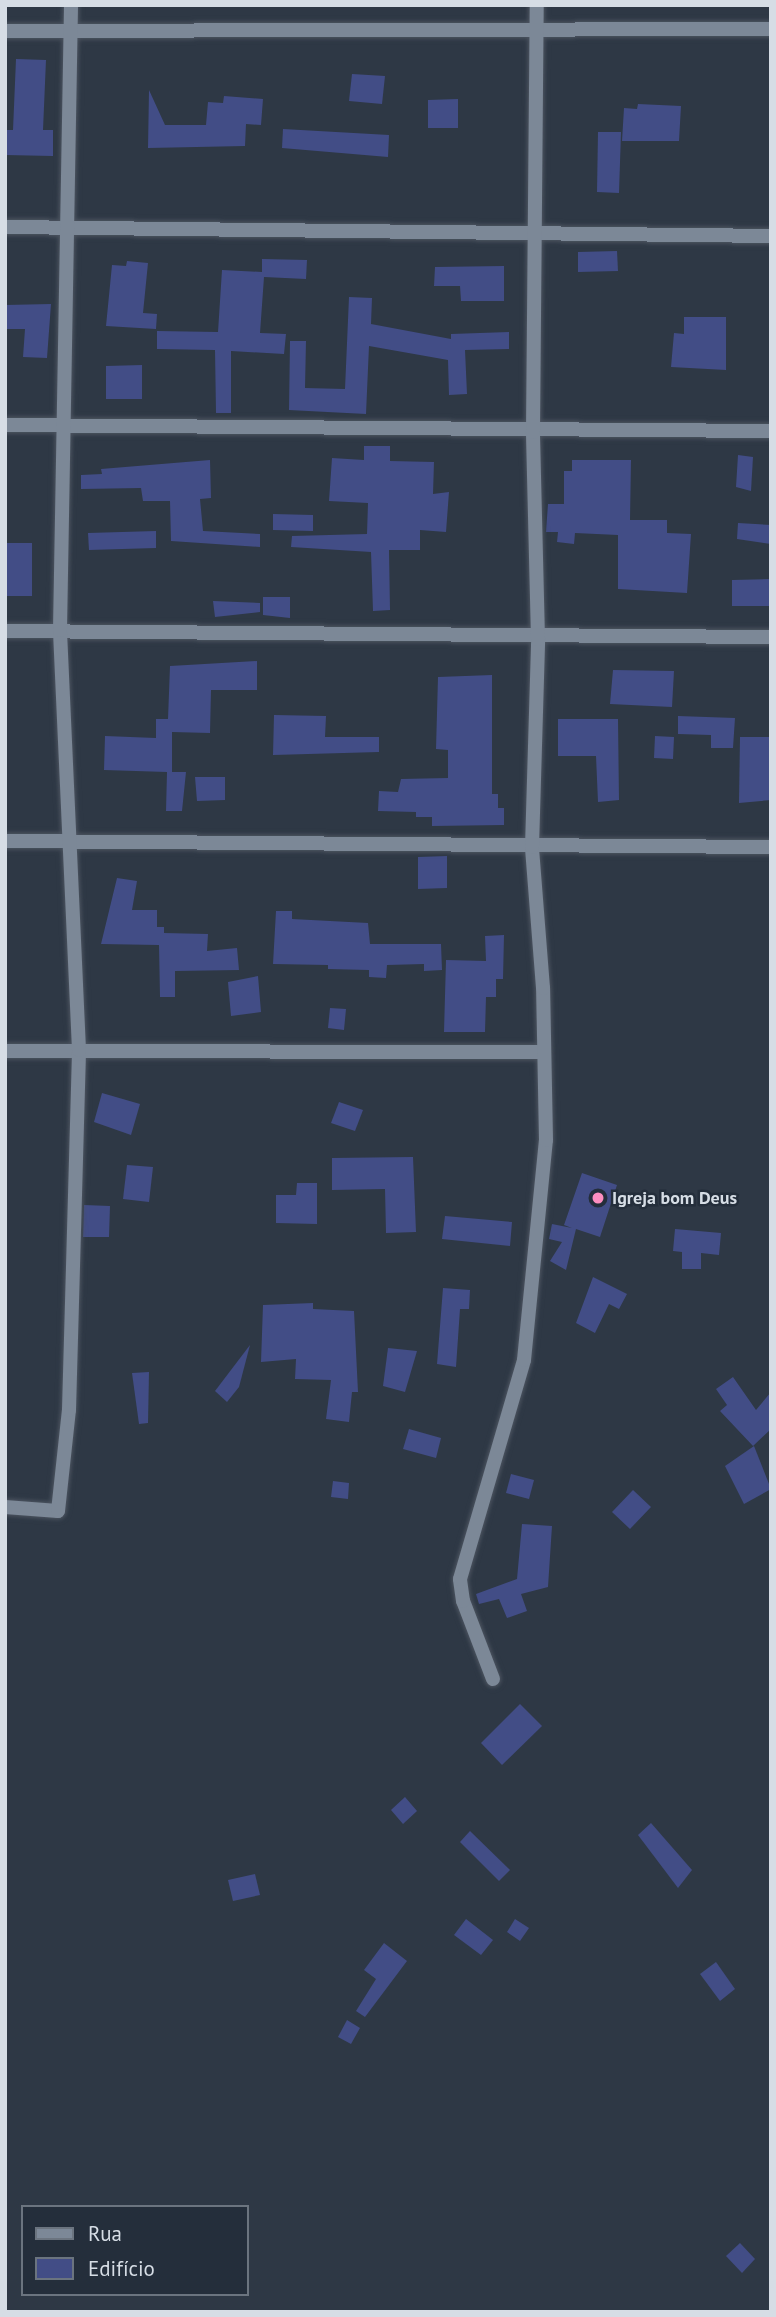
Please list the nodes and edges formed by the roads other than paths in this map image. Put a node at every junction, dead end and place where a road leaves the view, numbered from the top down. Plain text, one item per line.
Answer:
1 (71, 5) edge
2 (537, 5) edge
3 (536, 28) junction
4 (771, 29) edge
5 (5, 31) edge
6 (71, 31) junction
7 (5, 227) edge
8 (67, 227) junction
9 (537, 235) junction
10 (771, 236) edge
11 (65, 424) junction
12 (5, 425) edge
13 (771, 431) edge
14 (533, 432) junction
15 (60, 630) junction
16 (5, 631) edge
17 (771, 637) edge
18 (538, 639) junction
19 (5, 841) edge
20 (69, 841) junction
21 (532, 847) junction
22 (771, 847) edge
23 (79, 1050) junction
24 (5, 1051) edge
25 (544, 1052) junction
26 (5, 1507) edge
27 (494, 1679) dead end

1 - 6 street
2 - 3 street
3 - 4 street
3 - 6 street
3 - 9 street
5 - 6 street
6 - 8 street
7 - 8 street
8 - 9 street
8 - 11 street
9 - 10 street
9 - 14 street
11 - 12 street
11 - 14 street
11 - 15 street
13 - 14 street
14 - 18 street
15 - 16 street
15 - 18 street
15 - 20 street
17 - 18 street
18 - 21 street
19 - 20 street
20 - 21 street
20 - 23 street
21 - 22 street
21 - 25 street
23 - 24 street
23 - 25 street
23 - 26 street
25 - 27 street

